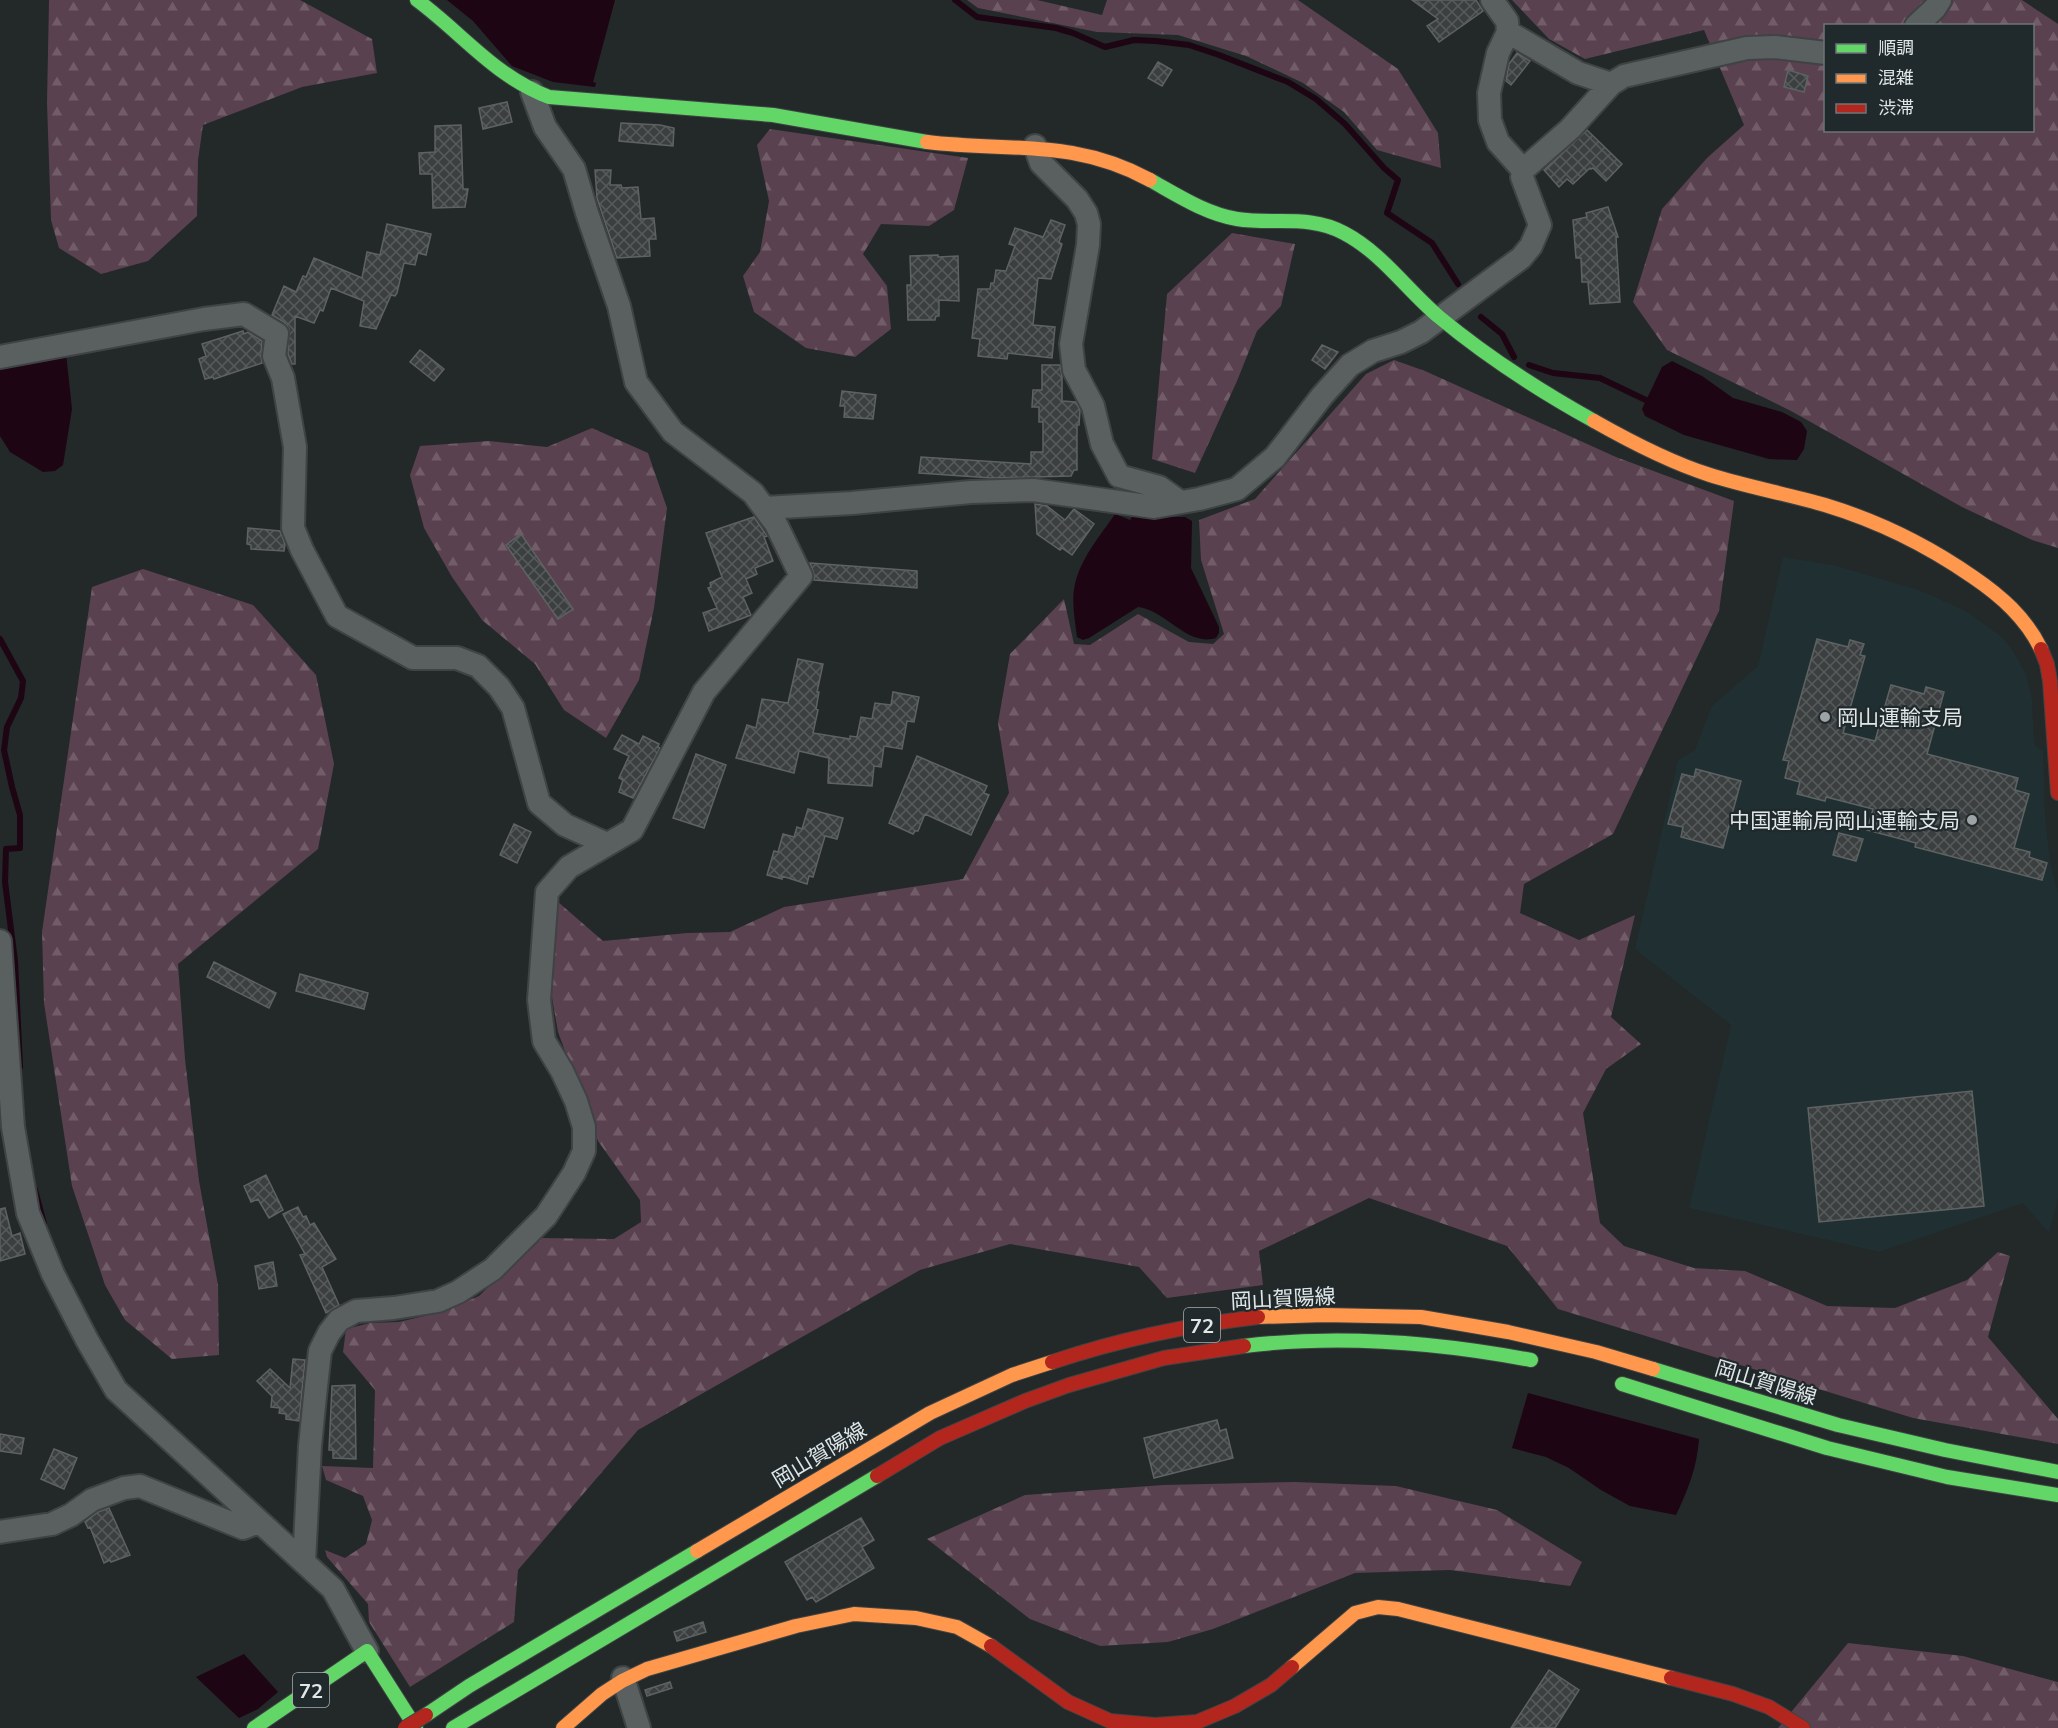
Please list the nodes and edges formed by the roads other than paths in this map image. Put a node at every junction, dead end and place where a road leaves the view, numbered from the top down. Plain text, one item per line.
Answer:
1 (417, 0) edge
2 (1492, 0) edge
3 (1940, 0) edge
4 (1918, 24) edge
5 (1508, 32) junction
6 (1824, 52) edge
7 (1611, 84) junction
8 (532, 92) junction
9 (1035, 146) junction
10 (1523, 170) junction
11 (1439, 317) junction
12 (0, 357) edge
13 (1180, 502) junction
14 (764, 508) junction
15 (2058, 793) edge
16 (607, 844) junction
17 (0, 941) edge
18 (1544, 1363) dead end
19 (1608, 1379) dead end
20 (2058, 1472) edge
21 (2058, 1495) edge
22 (259, 1522) junction
23 (0, 1532) edge
24 (304, 1562) junction
25 (367, 1651) junction
26 (623, 1678) junction
27 (474, 1715) junction
28 (254, 1728) edge
29 (405, 1728) edge
30 (416, 1728) edge
31 (453, 1728) edge
32 (460, 1728) edge
33 (563, 1728) edge
34 (639, 1728) edge
35 (1803, 1728) edge

1 - 8 main road
2 - 5 street
3 - 4 street
5 - 7 street
5 - 10 street
6 - 7 street
7 - 10 street
8 - 9 main road
8 - 14 street
9 - 11 main road
9 - 13 street
10 - 11 street
11 - 13 street
11 - 15 main road
12 - 16 street
13 - 14 street
14 - 16 street
16 - 24 street
17 - 22 street
18 - 27 main road, 岡山賀陽線 / 72
19 - 21 main road
20 - 29 main road, 岡山賀陽線 / 72, bridge
22 - 23 street
22 - 24 street
24 - 25 street
25 - 28 main road, 72
25 - 30 main road
26 - 33 main road
26 - 34 street
26 - 35 main road
27 - 31 main road, 岡山賀陽線 / 72
27 - 32 main road, 岡山賀陽線 / 72

